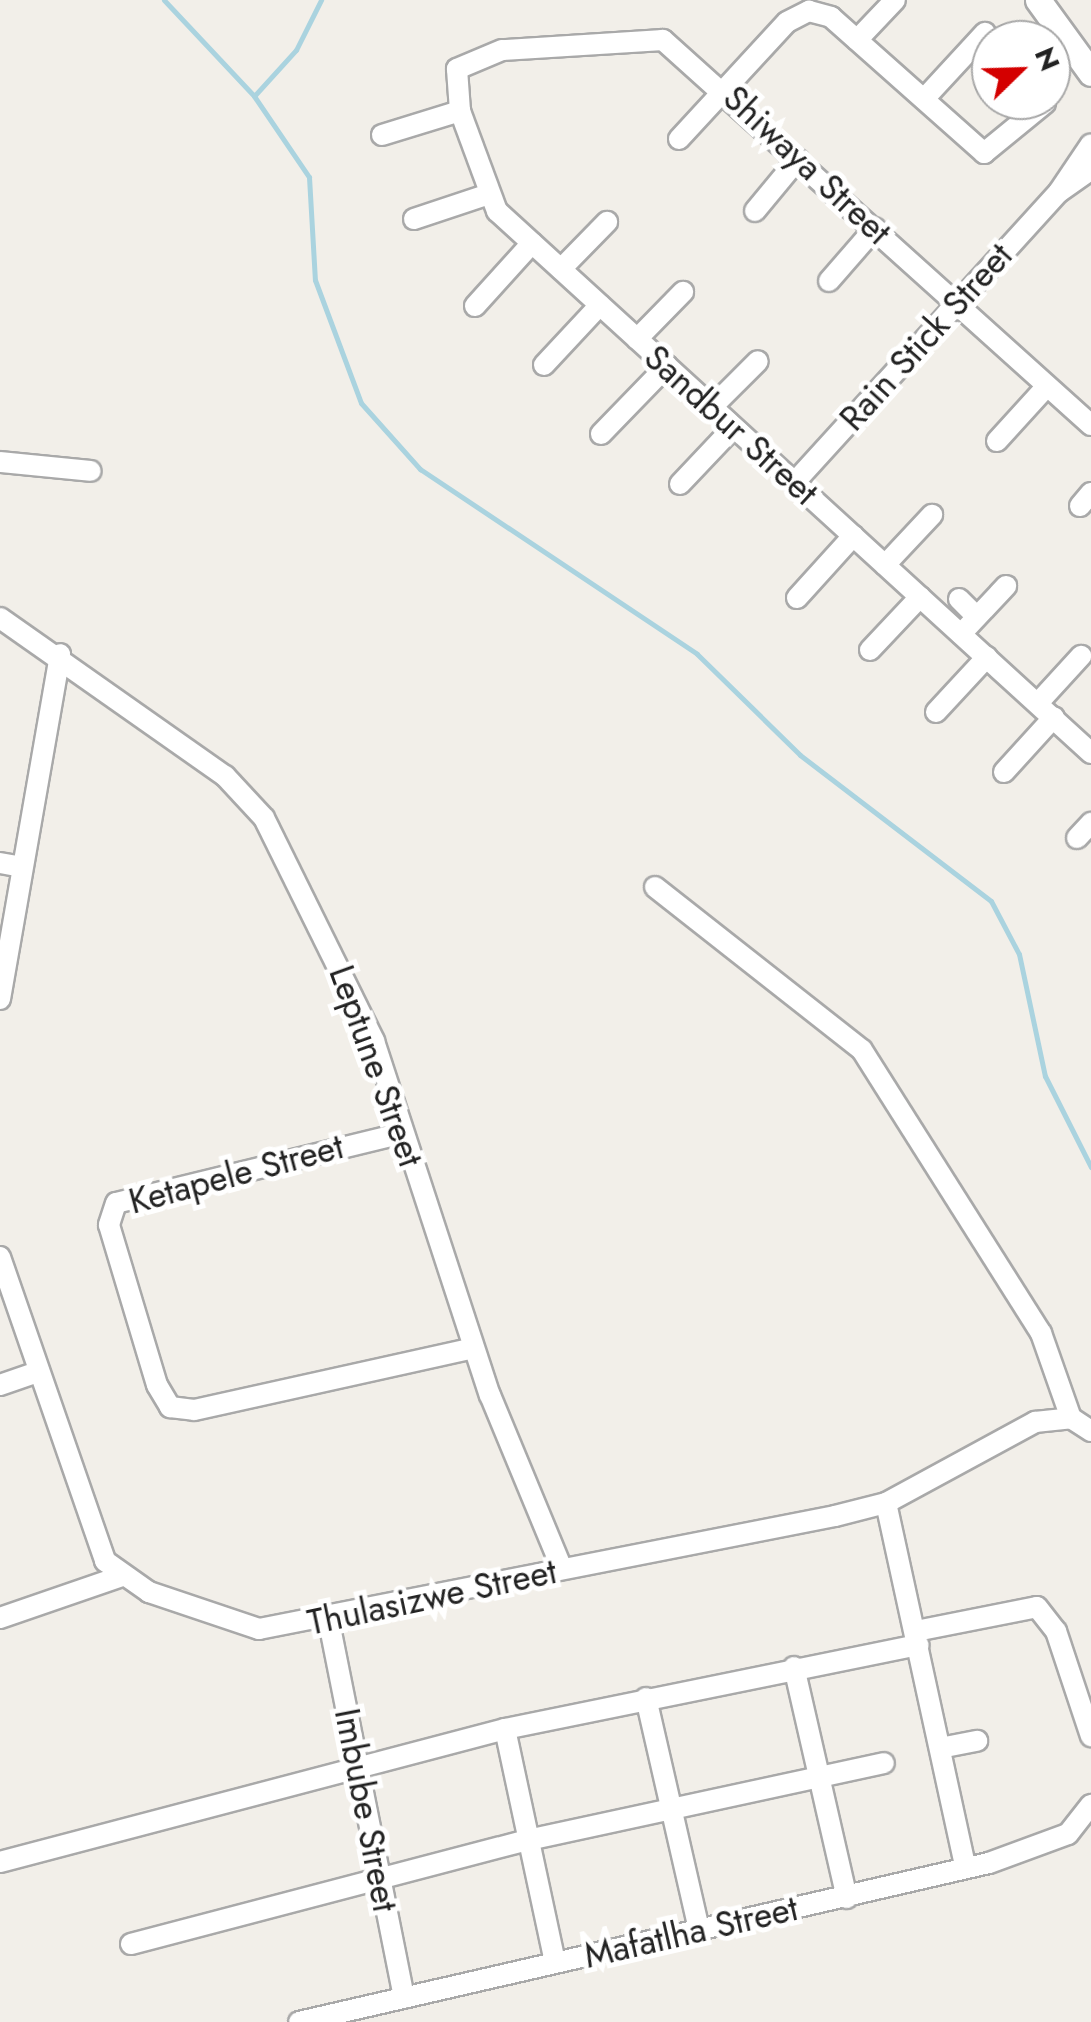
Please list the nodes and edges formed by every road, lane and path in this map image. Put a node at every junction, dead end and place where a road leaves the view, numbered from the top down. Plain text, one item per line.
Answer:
1 (895, 0) edge
2 (1038, 0) edge
3 (857, 40) junction
4 (971, 47) edge
5 (470, 56) joint
6 (1091, 73) edge
7 (725, 89) junction
8 (924, 99) junction
9 (460, 111) junction
10 (1025, 120) edge
11 (382, 135) dead end
12 (679, 139) dead end
13 (1091, 144) edge
14 (798, 159) junction
15 (1091, 170) edge
16 (1059, 192) junction
17 (486, 195) junction
18 (755, 211) dead end
19 (414, 218) dead end
20 (607, 222) dead end
21 (875, 228) junction
22 (532, 243) junction
23 (561, 269) junction
24 (829, 281) dead end
25 (682, 292) dead end
26 (956, 302) junction
27 (600, 305) junction
28 (475, 306) dead end
29 (636, 339) junction
30 (758, 361) dead end
31 (544, 365) dead end
32 (667, 366) junction
33 (1047, 386) junction
34 (712, 408) junction
35 (1091, 425) edge
36 (733, 428) junction
37 (601, 434) dead end
38 (997, 441) dead end
39 (0, 462) edge
40 (91, 471) dead end
41 (794, 482) junction
42 (680, 484) dead end
43 (932, 515) dead end
44 (854, 536) junction
45 (885, 566) junction
46 (1006, 586) dead end
47 (920, 597) junction
48 (797, 598) dead end
49 (959, 599) dead end
50 (978, 616) junction
51 (0, 618) edge
52 (961, 634) junction
53 (870, 650) dead end
54 (60, 654) junction
55 (1081, 656) dead end
56 (987, 657) junction
57 (1046, 710) junction
58 (936, 712) dead end
59 (1091, 753) edge
60 (1004, 772) dead end
61 (0, 864) edge
62 (22, 868) junction
63 (655, 887) dead end
64 (0, 999) edge
65 (403, 1133) junction
66 (0, 1257) edge
67 (473, 1348) junction
68 (34, 1373) junction
69 (0, 1385) edge
70 (1071, 1418) junction
71 (1091, 1431) edge
72 (886, 1503) junction
73 (562, 1570) junction
74 (122, 1576) junction
75 (0, 1618) edge
76 (329, 1622) junction
77 (917, 1638) junction
78 (794, 1667) junction
79 (646, 1698) junction
80 (505, 1728) junction
81 (1091, 1736) edge
82 (977, 1741) dead end
83 (940, 1748) junction
84 (884, 1763) dead end
85 (356, 1765) junction
86 (819, 1777) junction
87 (1091, 1805) edge
88 (675, 1809) junction
89 (528, 1840) junction
90 (0, 1862) edge
91 (965, 1866) junction
92 (380, 1879) junction
93 (846, 1898) junction
94 (699, 1930) junction
95 (130, 1944) dead end
96 (555, 1962) junction
97 (404, 1998) junction
98 (299, 2022) edge

1 - 3 street
2 - 6 street
3 - 7 street
3 - 8 street
4 - 8 street
5 - 7 street, Shiwaya Street
5 - 9 street, Sandbur Street
7 - 12 street
7 - 14 street, Shiwaya Street
8 - 10 street
9 - 11 street
9 - 17 street, Sandbur Street
13 - 16 street, Rain Stick Street
14 - 18 street
14 - 21 street, Shiwaya Street
15 - 16 street, Rain Stick Street
16 - 26 street, Rain Stick Street
17 - 19 street
17 - 22 street, Sandbur Street
20 - 23 street
21 - 24 street
21 - 26 street, Shiwaya Street
22 - 23 street, Sandbur Street
22 - 28 street
23 - 27 street, Sandbur Street
25 - 29 street
26 - 33 street, Shiwaya Street
26 - 41 street, Rain Stick Street
27 - 29 street, Sandbur Street
27 - 31 street
29 - 32 street, Sandbur Street
30 - 34 street
32 - 34 street, Sandbur Street
32 - 37 street
33 - 35 street, Shiwaya Street
33 - 38 street
34 - 36 street, Sandbur Street
36 - 41 street, Sandbur Street
36 - 42 street
39 - 40 street
41 - 44 street, Sandbur Street
43 - 45 street
44 - 45 street, Sandbur Street
44 - 48 street
45 - 47 street, Sandbur Street
46 - 50 street
47 - 52 street, Sandbur Street
47 - 53 street
49 - 50 street
50 - 52 street
51 - 54 street, Leptune Street
52 - 56 street, Sandbur Street
54 - 62 street
54 - 65 street, Leptune Street
55 - 57 street
56 - 57 street, Sandbur Street
56 - 58 street
57 - 59 street, Sandbur Street
57 - 60 street
61 - 62 street
62 - 64 street
63 - 70 street
65 - 67 street, Leptune Street
65 - 67 street, Ketapele Street
66 - 68 street, Thulasizwe Street
67 - 73 street, Leptune Street
68 - 69 street
68 - 74 street, Thulasizwe Street
70 - 71 street
70 - 72 street, Thulasizwe Street
72 - 73 street, Thulasizwe Street
72 - 77 street
73 - 76 street, Thulasizwe Street
74 - 75 street
74 - 76 street, Thulasizwe Street
76 - 85 street, Imbube Street
77 - 78 street
77 - 81 street
77 - 83 street
78 - 79 street
78 - 86 street
79 - 80 street
79 - 88 street
80 - 85 street
80 - 89 street
82 - 83 street
83 - 91 street
84 - 86 street
85 - 90 street
85 - 92 street, Imbube Street
86 - 88 street
86 - 93 street
87 - 91 street, Mafatlha Street
88 - 89 street
88 - 94 street
89 - 92 street
89 - 96 street
91 - 93 street, Mafatlha Street
92 - 95 street
92 - 97 street, Imbube Street
93 - 94 street, Mafatlha Street
94 - 96 street, Mafatlha Street
96 - 97 street, Mafatlha Street
97 - 98 street, Mafatlha Street

